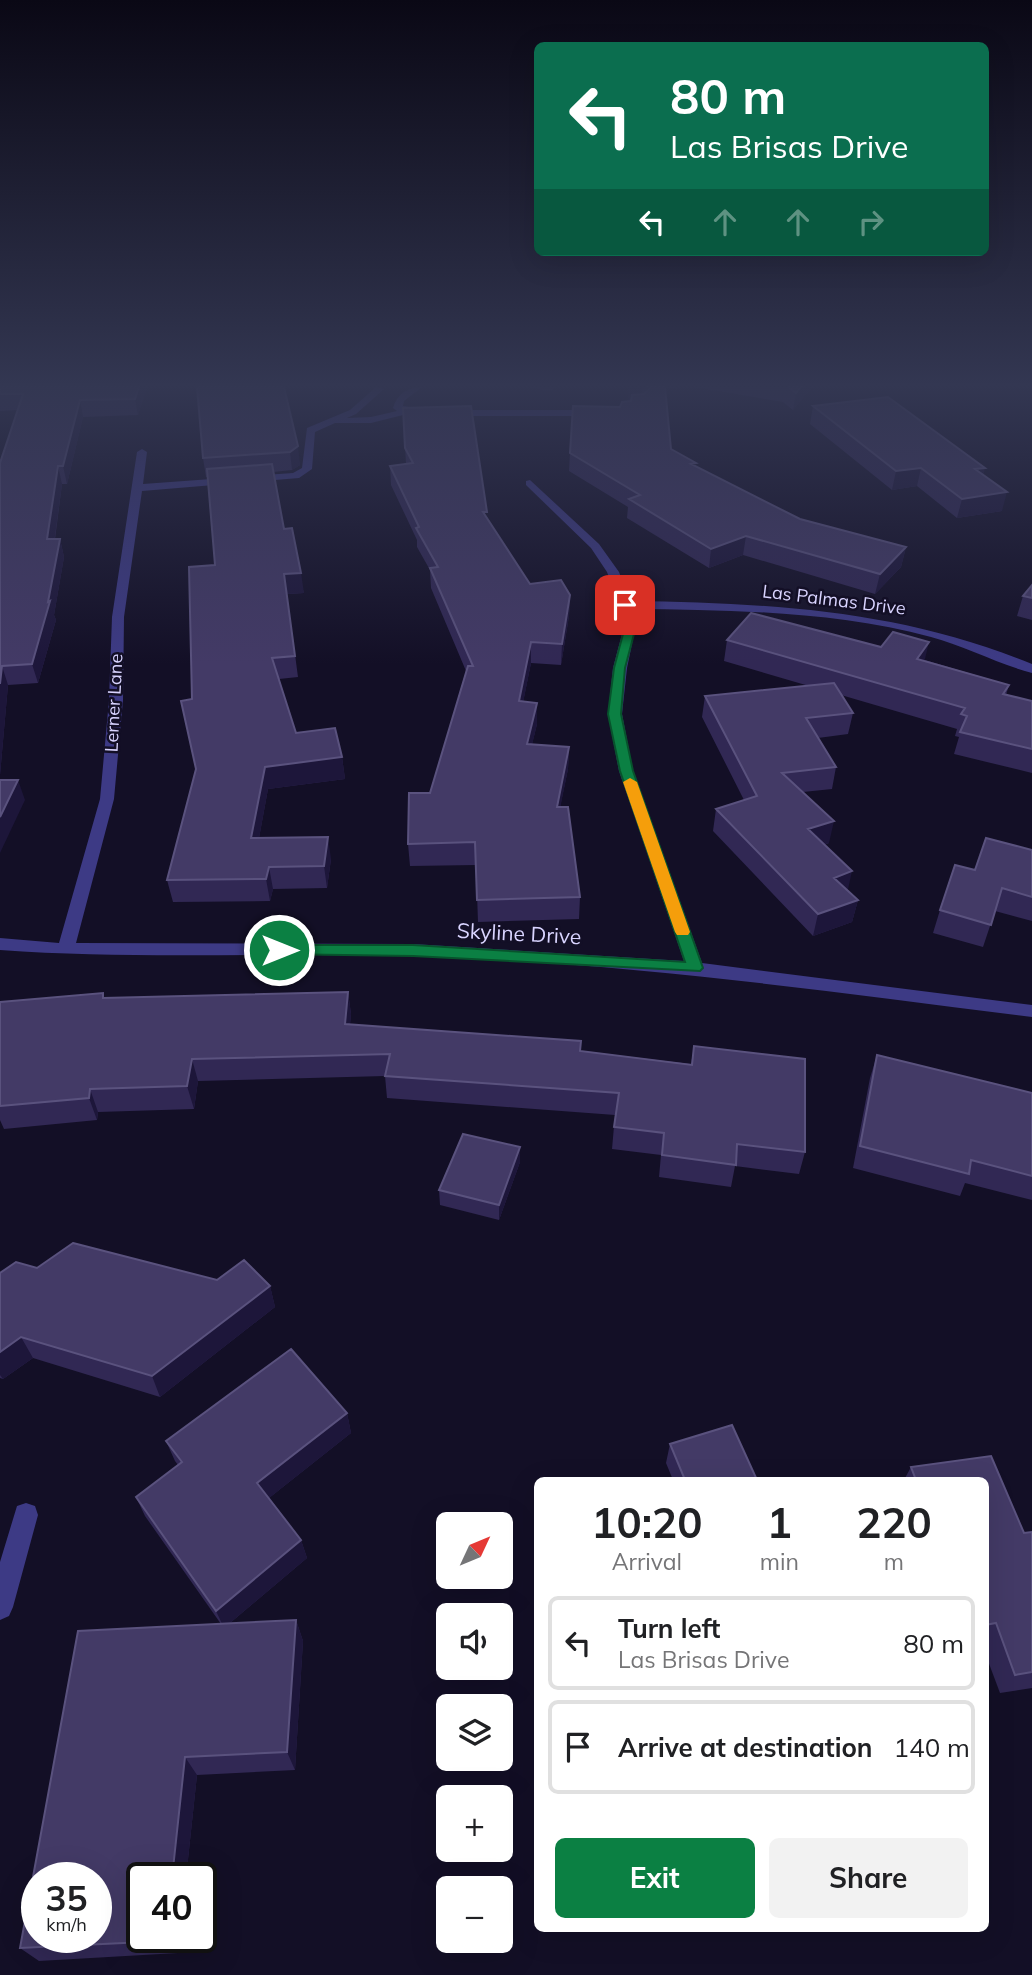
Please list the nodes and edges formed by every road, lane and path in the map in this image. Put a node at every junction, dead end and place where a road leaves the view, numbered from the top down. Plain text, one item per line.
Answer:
1 (138, 479) edge
2 (253, 479) edge
3 (530, 483) dead end
4 (137, 488) junction
5 (625, 605) junction
6 (1032, 669) edge
7 (0, 944) edge
8 (66, 949) junction
9 (695, 968) junction
10 (1032, 1011) edge
11 (26, 1515) dead end
12 (0, 1607) edge

1 - 4 street, Lerner Lane
2 - 4 street
3 - 5 street
4 - 8 street, Lerner Lane
5 - 6 street, Las Palmas Drive
5 - 9 street
7 - 8 street, Skyline Drive
8 - 9 street, Skyline Drive
9 - 10 street, Skyline Drive
11 - 12 street

